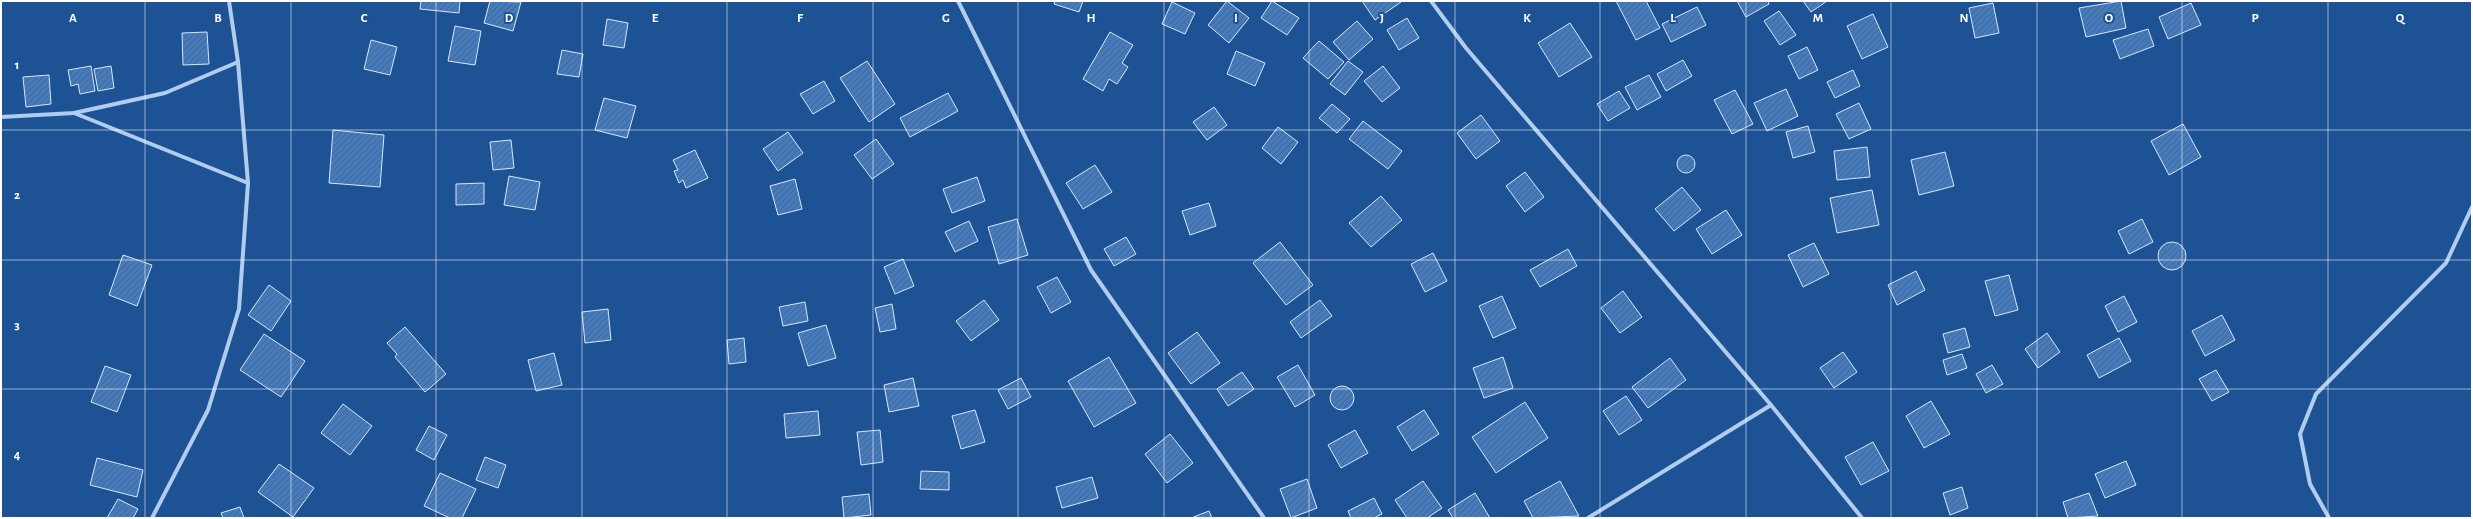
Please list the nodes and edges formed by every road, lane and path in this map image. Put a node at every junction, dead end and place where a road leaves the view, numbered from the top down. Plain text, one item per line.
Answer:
1 (229, 1) edge
2 (958, 1) edge
3 (1431, 1) edge
4 (238, 62) junction
5 (74, 113) junction
6 (1, 117) edge
7 (248, 183) junction
8 (2472, 207) edge
9 (1771, 405) junction
10 (152, 518) edge
11 (1264, 518) edge
12 (1588, 518) edge
13 (1862, 518) edge
14 (2329, 518) edge

1 - 4 street
2 - 11 street
3 - 9 street
4 - 5 street
4 - 7 street
5 - 6 street
5 - 7 street
7 - 10 street
8 - 14 street
9 - 12 street
9 - 13 street

